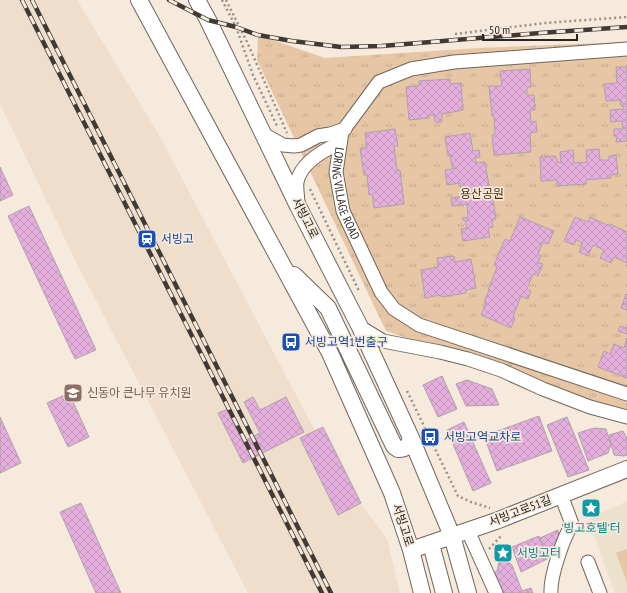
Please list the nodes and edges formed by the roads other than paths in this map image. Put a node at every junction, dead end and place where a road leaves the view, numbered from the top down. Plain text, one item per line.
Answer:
1 (137, 0) edge
2 (197, 1) edge
3 (627, 49) edge
4 (345, 129) junction
5 (265, 136) junction
6 (340, 143) junction
7 (298, 206) junction
8 (283, 264) junction
9 (360, 327) junction
10 (627, 394) edge
11 (627, 417) edge
12 (411, 438) junction
13 (627, 469) edge
14 (560, 495) junction
15 (468, 531) junction
16 (452, 536) junction
17 (431, 544) junction
18 (411, 550) junction
19 (588, 562) dead end
20 (422, 593) edge
21 (444, 593) edge
22 (468, 593) edge
23 (496, 593) edge
24 (550, 593) edge
25 (600, 593) edge

1 - 8 main road, 서빙고로
2 - 5 main road, 서빙고로
3 - 4 street, LORING VILLAGE ROAD
4 - 5 street
4 - 6 street, LORING VILLAGE ROAD
5 - 7 main road, 서빙고로
6 - 7 street
6 - 10 street, LORING VILLAGE ROAD
7 - 9 main road, 서빙고로
8 - 12 main road, 서빙고로
8 - 18 main road, 서빙고로
9 - 11 street
9 - 12 main road, 서빙고로
12 - 16 main road, 서빙고로
13 - 14 main road, 서빙고로51길
14 - 15 main road, 서빙고로51길
14 - 24 street
15 - 16 main road, 서빙고로51길
15 - 23 street
16 - 17 main road, 서빙고로51길
16 - 22 main road, 서빙고로
17 - 18 main road, 서빙고로51길
17 - 21 main road
18 - 20 main road, 서빙고로
19 - 25 street

